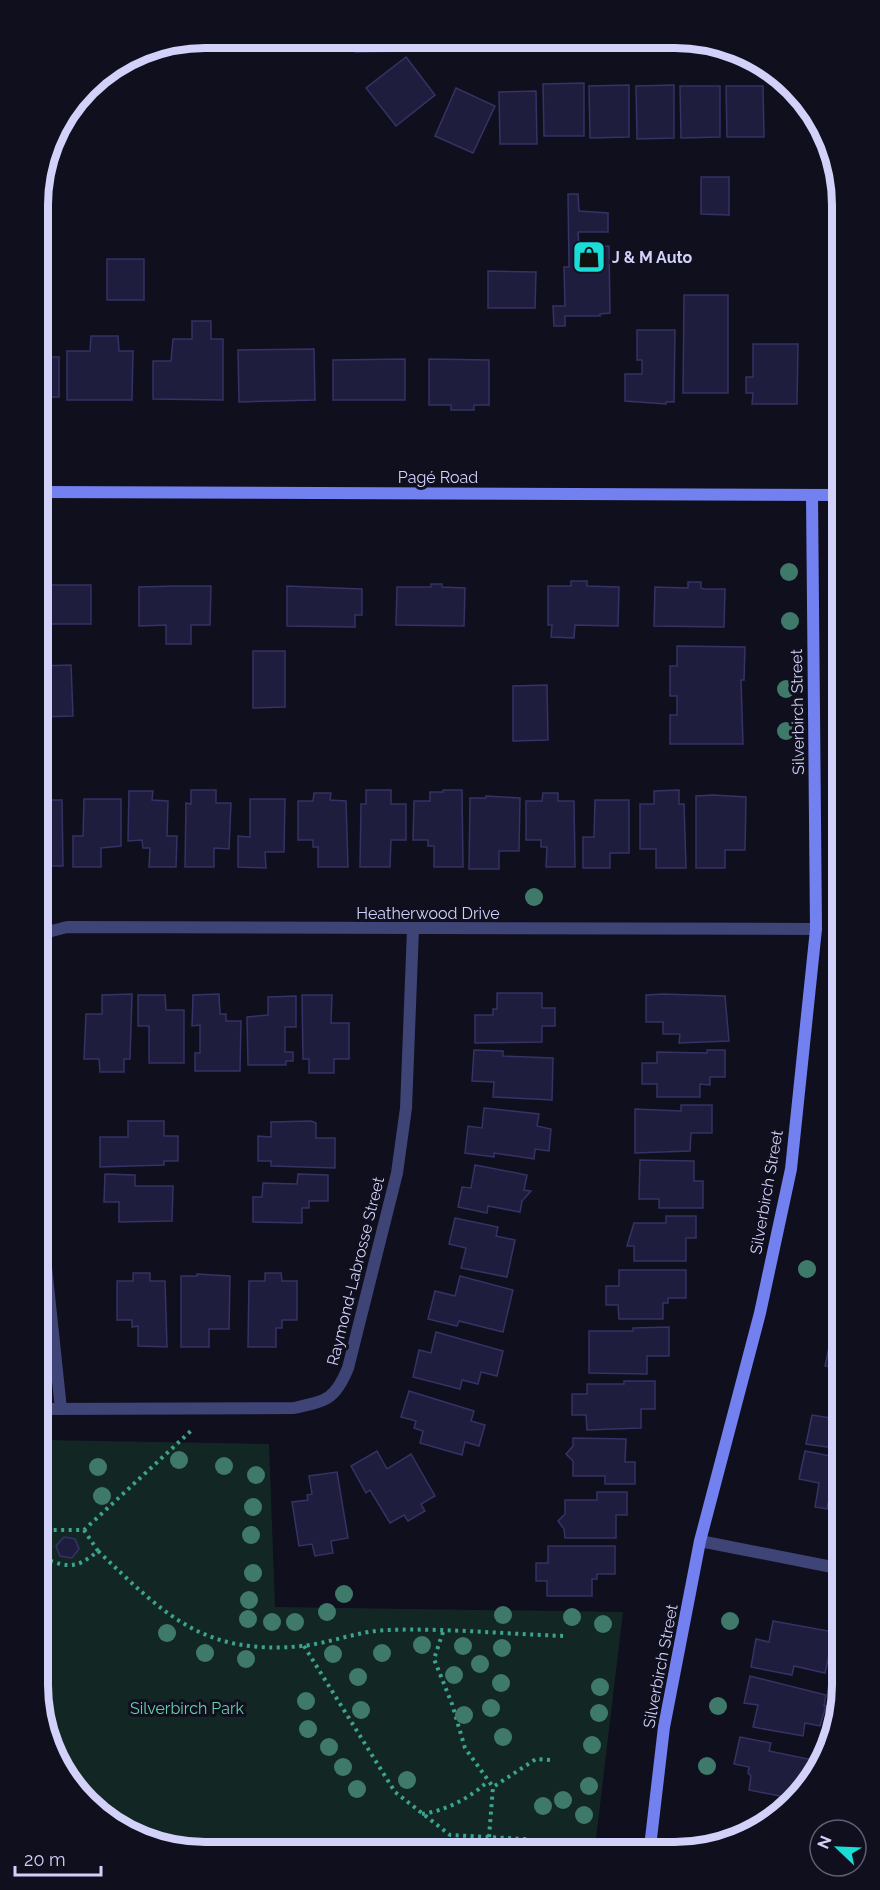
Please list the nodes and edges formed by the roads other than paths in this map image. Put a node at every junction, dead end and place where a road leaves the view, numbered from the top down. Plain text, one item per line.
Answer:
1 (48, 492) edge
2 (812, 495) junction
3 (832, 495) edge
4 (413, 929) junction
5 (816, 929) junction
6 (48, 932) edge
7 (48, 1286) edge
8 (48, 1409) edge
9 (61, 1409) junction
10 (700, 1541) junction
11 (832, 1567) edge
12 (651, 1842) edge

1 - 2 street, Pagé Road
2 - 3 street, Pagé Road
2 - 5 street, Silverbirch Street
4 - 5 street, Heatherwood Drive
4 - 6 street, Heatherwood Drive
4 - 9 street, Raymond-Labrosse Street
5 - 10 street, Silverbirch Street
7 - 9 street
8 - 9 street, Raymond-Labrosse Street
10 - 11 street
10 - 12 street, Silverbirch Street

